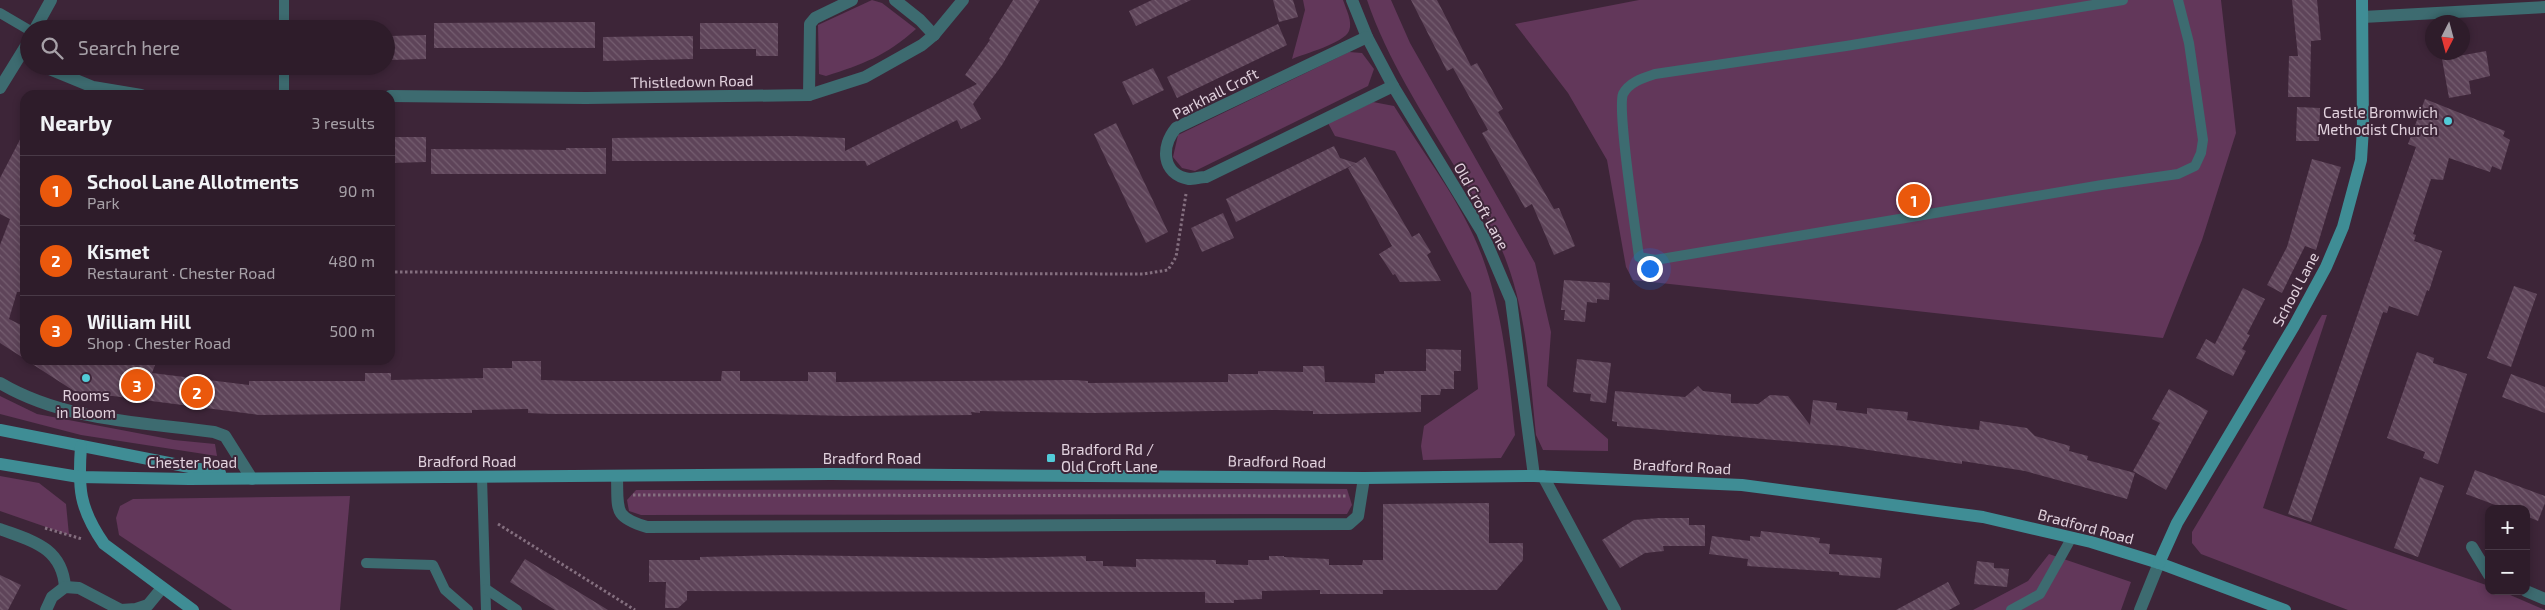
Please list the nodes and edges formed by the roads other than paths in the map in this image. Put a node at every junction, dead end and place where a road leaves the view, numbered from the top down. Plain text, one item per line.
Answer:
1 (51, 0) edge
2 (284, 0) edge
3 (852, 0) edge
4 (895, 0) edge
5 (963, 0) edge
6 (1352, 0) edge
7 (2123, 0) edge
8 (2178, 0) edge
9 (2362, 0) edge
10 (2545, 7) edge
11 (0, 14) edge
12 (2363, 17) junction
13 (41, 20) edge
14 (284, 20) edge
15 (20, 25) edge
16 (934, 35) junction
17 (1368, 36) junction
18 (20, 63) edge
19 (64, 75) edge
20 (284, 75) edge
21 (1393, 86) junction
22 (0, 88) edge
23 (111, 90) edge
24 (284, 90) edge
25 (809, 95) junction
26 (395, 96) edge
27 (0, 383) edge
28 (0, 430) edge
29 (81, 446) junction
30 (0, 464) edge
31 (1538, 476) junction
32 (78, 477) junction
33 (482, 477) junction
34 (617, 477) junction
35 (1364, 478) junction
36 (252, 479) junction
37 (0, 529) edge
38 (2072, 537) junction
39 (2472, 547) dead end
40 (366, 562) dead end
41 (2159, 563) junction
42 (2485, 568) edge
43 (65, 587) junction
44 (162, 588) junction
45 (486, 589) junction
46 (2530, 593) edge
47 (2545, 599) edge
48 (46, 610) edge
49 (193, 610) edge
50 (468, 610) edge
51 (486, 610) edge
52 (517, 610) edge
53 (1615, 610) edge
54 (2011, 610) edge
55 (2140, 610) edge
56 (2285, 610) edge

1 - 13 street
2 - 14 lane
3 - 25 street
4 - 16 street
5 - 16 street, Thistledown Road
6 - 17 street, Old Croft Lane
7 - 8 lane
9 - 12 main road, School Lane
10 - 12 street
11 - 15 lane
12 - 41 main road, School Lane
16 - 25 street, Thistledown Road
17 - 21 street, Old Croft Lane
17 - 21 street, Parkhall Croft
18 - 22 street
19 - 23 street
20 - 24 lane
21 - 31 street, Old Croft Lane
25 - 26 street, Thistledown Road
27 - 36 street
28 - 29 main road, Chester Road
29 - 32 main road
29 - 36 main road, Chester Road
30 - 32 main road, Chester Road
31 - 35 main road, Bradford Road
31 - 38 main road, Bradford Road
31 - 53 street, Old Croft Lane
32 - 36 main road, Chester Road
32 - 44 main road
33 - 34 main road, Bradford Road
33 - 36 main road, Bradford Road
33 - 45 lane
34 - 35 main road, Bradford Road
34 - 35 street
37 - 43 street
38 - 41 main road, Bradford Road
38 - 54 lane
39 - 42 street
40 - 50 lane
41 - 55 street
41 - 56 main road, Bradford Road
43 - 44 street
43 - 48 street
44 - 49 main road
45 - 51 lane
45 - 52 lane
46 - 47 street

